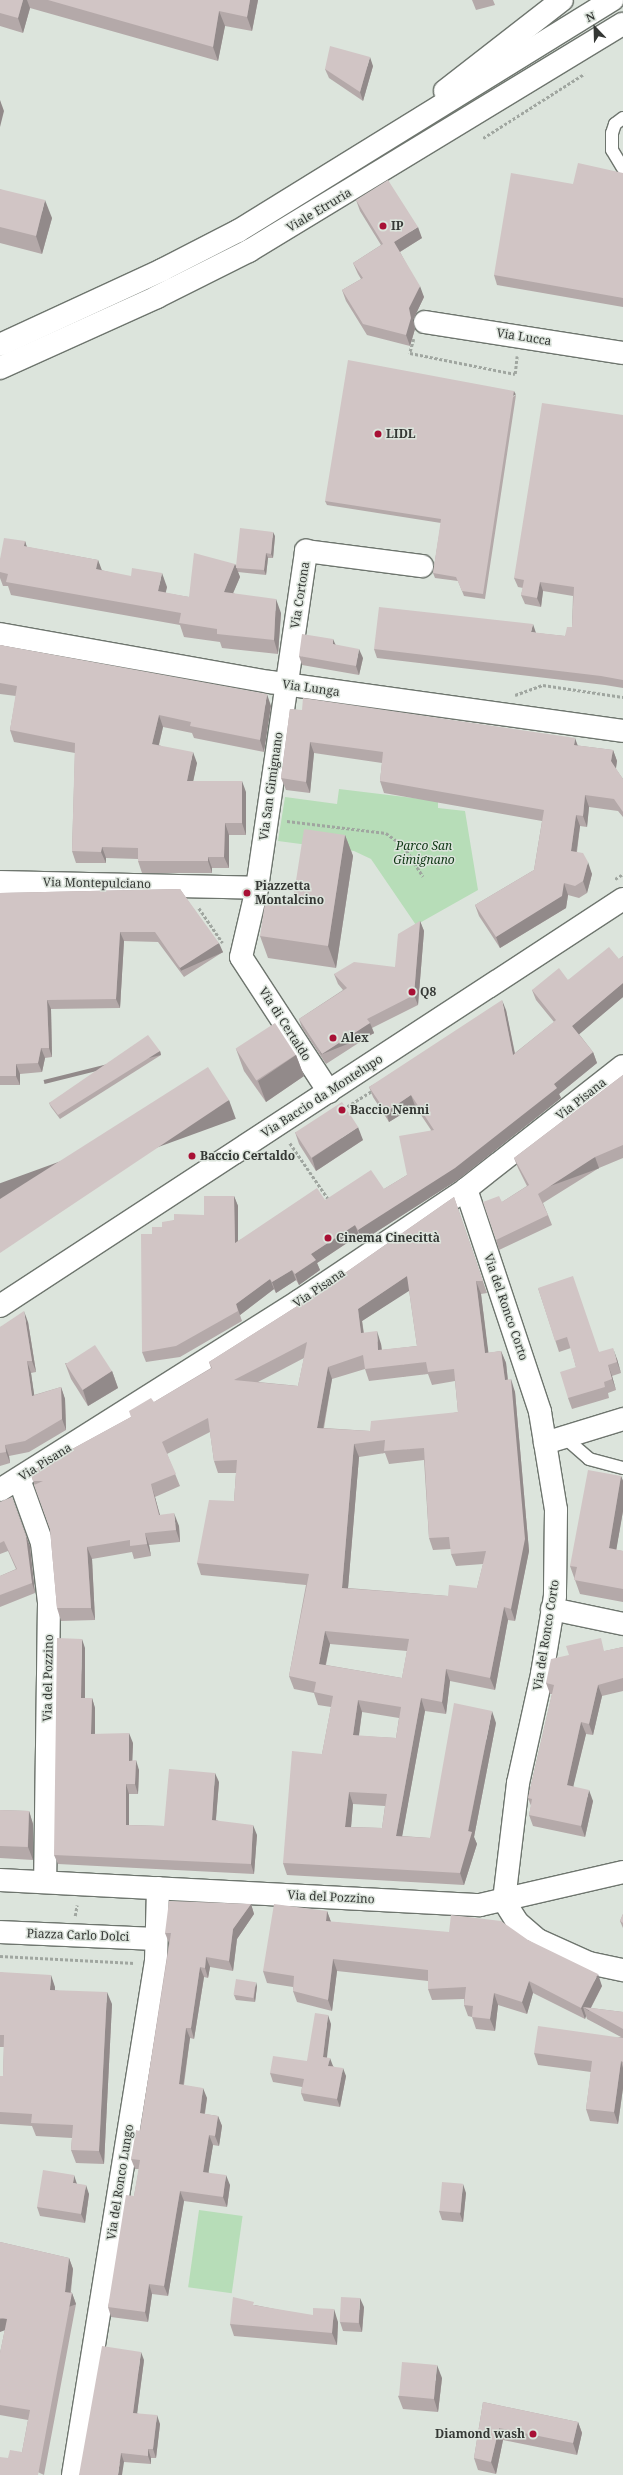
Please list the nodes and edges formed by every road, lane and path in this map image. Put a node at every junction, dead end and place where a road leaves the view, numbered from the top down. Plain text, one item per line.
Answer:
1 (562, 0) edge
2 (612, 0) edge
3 (623, 24) edge
4 (590, 71) dead end
5 (623, 118) edge
6 (483, 138) dead end
7 (379, 146) junction
8 (623, 168) edge
9 (425, 322) dead end
10 (0, 345) edge
11 (517, 351) dead end
12 (410, 353) dead end
13 (623, 353) edge
14 (0, 368) edge
15 (422, 566) dead end
16 (0, 634) edge
17 (286, 684) junction
18 (623, 731) edge
19 (267, 819) junction
20 (423, 876) dead end
21 (0, 882) edge
22 (257, 888) junction
23 (194, 892) junction
24 (623, 899) edge
25 (233, 951) junction
26 (623, 1066) edge
27 (329, 1092) junction
28 (290, 1143) dead end
29 (466, 1189) junction
30 (330, 1202) edge
31 (0, 1306) edge
32 (623, 1419) edge
33 (555, 1440) junction
34 (620, 1466) edge
35 (18, 1479) junction
36 (0, 1490) edge
37 (552, 1610) junction
38 (623, 1624) edge
39 (620, 1873) edge
40 (0, 1880) edge
41 (45, 1882) junction
42 (158, 1888) junction
43 (78, 1898) dead end
44 (504, 1901) junction
45 (75, 1920) dead end
46 (0, 1932) edge
47 (156, 1939) junction
48 (0, 1956) edge
49 (155, 1964) junction
50 (623, 1970) edge
51 (73, 2475) edge

1 - 7 street, Viale Etruria
2 - 7 street, Viale Etruria
3 - 14 street, Viale Etruria
4 - 6 path
5 - 8 lane
7 - 10 street, Viale Etruria
9 - 13 street, Via Lucca
11 - 12 path
15 - 17 street, Via Cortona
16 - 17 street, Via Lunga
17 - 18 street, Via Lunga
17 - 19 street, Via San Gimignano
19 - 20 path
19 - 22 street, Via San Gimignano
21 - 23 street, Via Montepulciano
22 - 23 street
22 - 25 street
23 - 25 path
24 - 27 street, Via Baccio da Montelupo
25 - 27 street, Via di Certaldo
26 - 29 street, Via Pisana
27 - 31 street, Via Baccio da Montelupo
28 - 30 path
29 - 33 street, Via del Ronco Corto
29 - 35 street, Via Pisana
32 - 33 street
33 - 34 lane
33 - 37 street, Via del Ronco Corto
35 - 36 street, Via Pisana
35 - 41 street, Via del Pozzino
37 - 38 street
37 - 44 street, Via del Ronco Corto
39 - 44 street, Via del Pozzino
40 - 41 street, Via del Pozzino
41 - 42 street, Via del Pozzino
42 - 44 street, Via del Pozzino
42 - 47 street, Via del Ronco Lungo
43 - 45 path
44 - 50 street
46 - 47 street, Piazza Carlo Dolci
47 - 49 street, Via del Ronco Lungo
48 - 49 path
49 - 51 street, Via del Ronco Lungo

